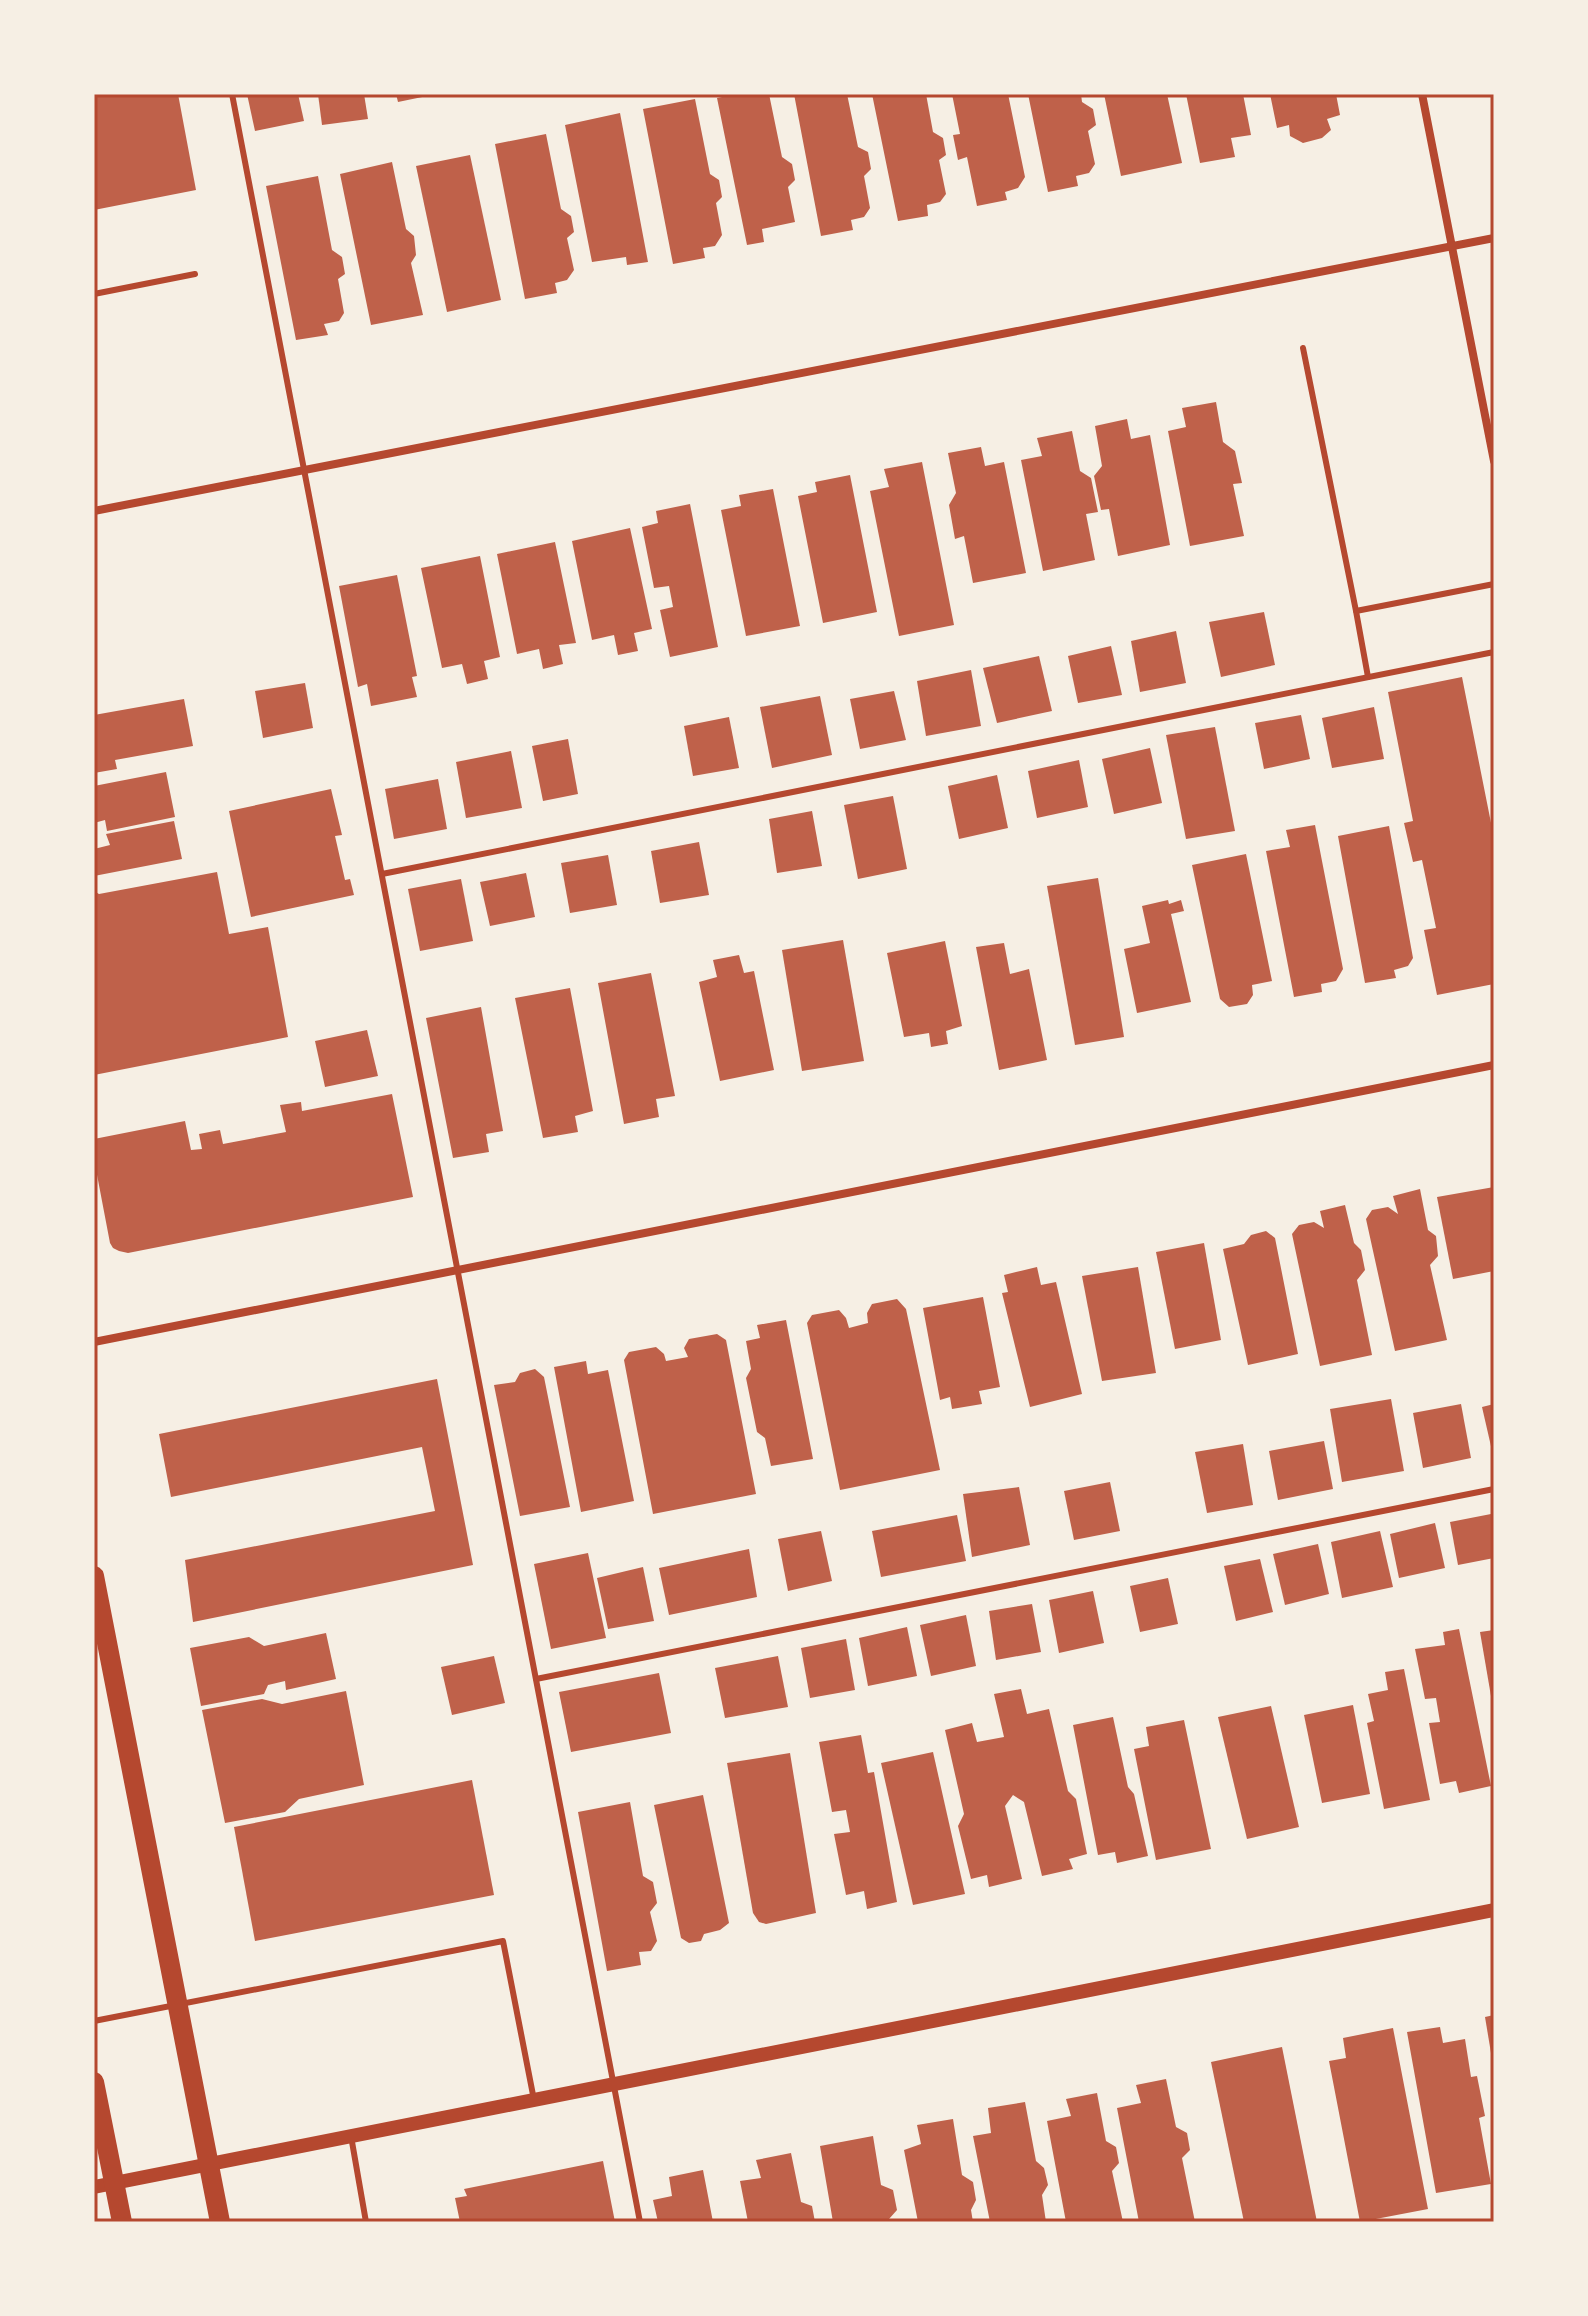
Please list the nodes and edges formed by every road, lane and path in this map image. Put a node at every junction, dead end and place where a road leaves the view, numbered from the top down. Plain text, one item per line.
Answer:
1 (232, 94) edge
2 (1422, 94) edge
3 (1494, 238) edge
4 (1452, 247) junction
5 (195, 274) dead end
6 (94, 294) edge
7 (1303, 348) dead end
8 (1494, 461) edge
9 (304, 469) junction
10 (94, 511) edge
11 (1494, 584) edge
12 (1356, 611) junction
13 (1494, 652) edge
14 (1368, 677) junction
15 (382, 874) junction
16 (1494, 1065) edge
17 (457, 1270) junction
18 (94, 1342) edge
19 (1494, 1489) edge
20 (94, 1576) edge
21 (536, 1679) junction
22 (1494, 1910) edge
23 (178, 2004) junction
24 (94, 2021) edge
25 (94, 2082) edge
26 (613, 2084) junction
27 (534, 2100) junction
28 (351, 2136) junction
29 (209, 2164) junction
30 (104, 2185) edge
31 (122, 2222) edge
32 (220, 2222) edge
33 (366, 2222) edge
34 (640, 2222) edge

1 - 9 lane
2 - 4 street
3 - 4 street
4 - 8 street
4 - 9 street
5 - 6 lane
7 - 12 lane
9 - 10 street
9 - 15 lane
11 - 12 lane
12 - 14 lane
13 - 14 lane
14 - 15 lane
15 - 17 lane
16 - 17 street
17 - 18 street
17 - 21 lane
19 - 21 lane
20 - 23 main road
21 - 26 lane
22 - 26 street
23 - 24 lane
23 - 27 lane
23 - 29 main road
25 - 30 main road
26 - 27 street
26 - 34 lane
27 - 28 street
28 - 29 street
28 - 33 lane
29 - 30 street
29 - 32 main road
30 - 31 main road

